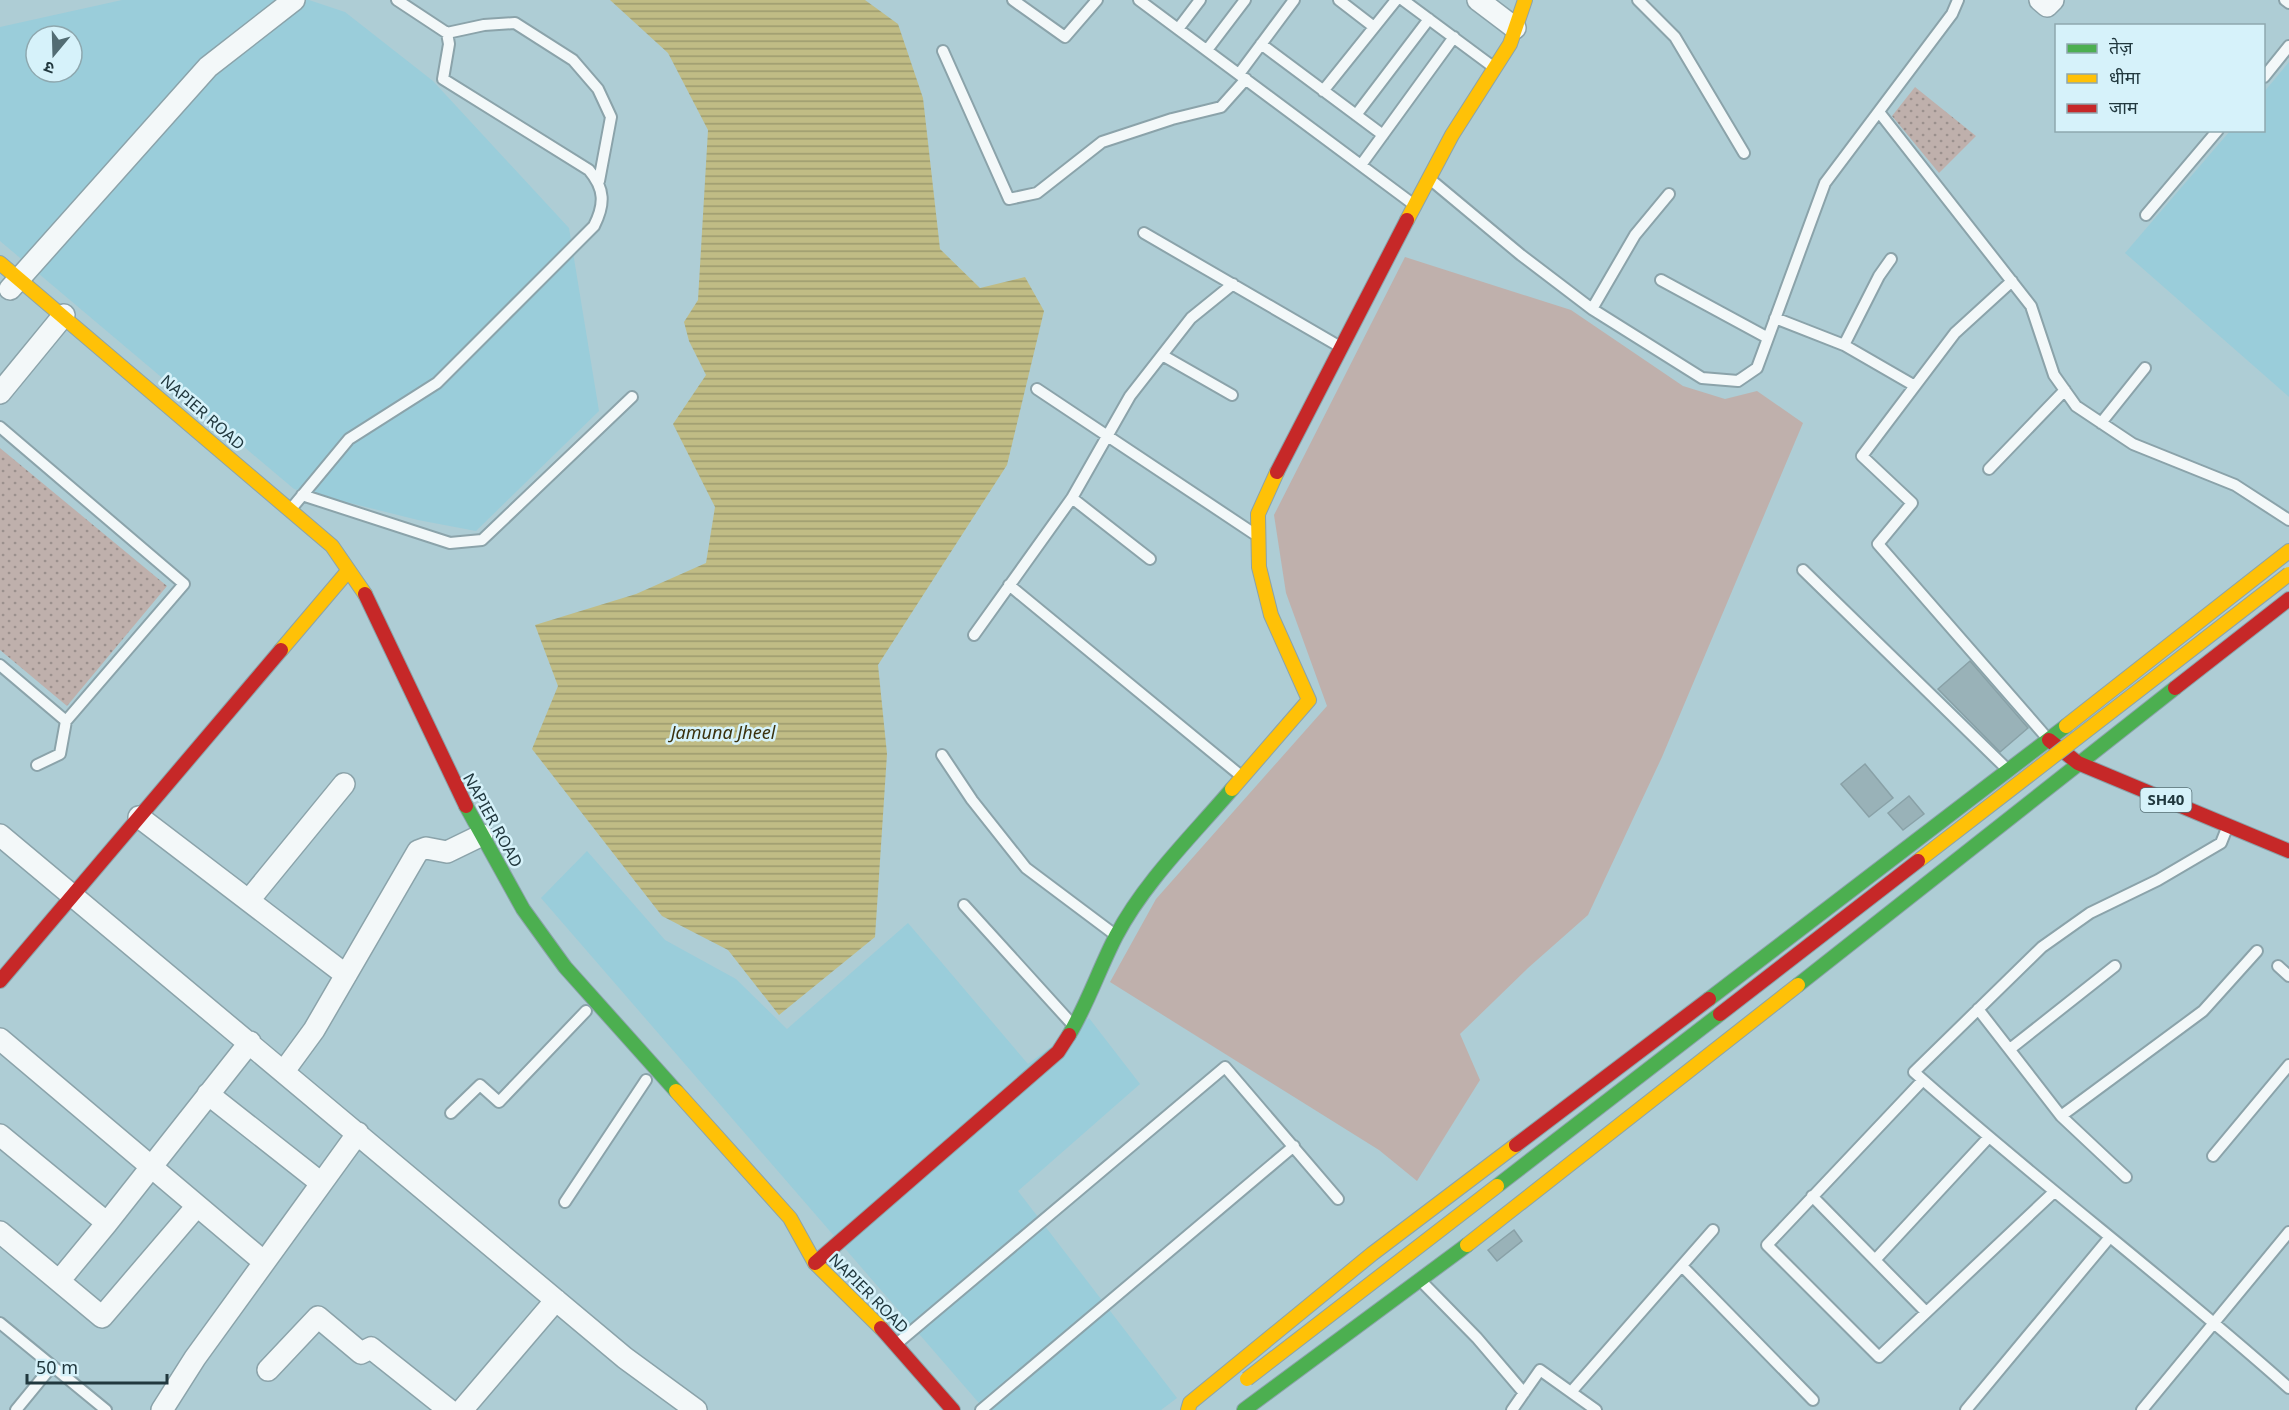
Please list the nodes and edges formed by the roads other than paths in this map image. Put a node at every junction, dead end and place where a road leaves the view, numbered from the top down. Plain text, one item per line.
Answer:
1 (294, 0) edge
2 (397, 0) edge
3 (1013, 0) edge
4 (1097, 0) edge
5 (1200, 0) edge
6 (1245, 0) edge
7 (1294, 0) edge
8 (1339, 0) edge
9 (1396, 0) edge
10 (1403, 0) edge
11 (1478, 0) edge
12 (1525, 0) edge
13 (1638, 0) edge
14 (1958, 0) edge
15 (2040, 0) edge
16 (2053, 0) edge
17 (2285, 0) edge
18 (1147, 2) edge
19 (2289, 3) edge
20 (1429, 19) junction
21 (1374, 27) junction
22 (1515, 28) junction
23 (1178, 29) junction
24 (447, 33) junction
25 (1454, 37) junction
26 (1262, 44) junction
27 (2289, 46) edge
28 (1207, 50) junction
29 (943, 51) dead end
30 (1495, 68) junction
31 (2265, 76) edge
32 (1242, 77) junction
33 (1323, 91) junction
34 (1879, 111) junction
35 (1356, 116) junction
36 (2216, 132) edge
37 (1383, 135) junction
38 (1744, 153) dead end
39 (1361, 165) junction
40 (1430, 178) junction
41 (599, 181) junction
42 (1669, 194) dead end
43 (1415, 205) junction
44 (2146, 215) dead end
45 (1144, 233) dead end
46 (1891, 259) dead end
47 (0, 263) edge
48 (1661, 280) dead end
49 (2012, 281) junction
50 (10, 283) edge
51 (1233, 284) junction
52 (1592, 309) junction
53 (1775, 318) junction
54 (58, 321) junction
55 (1768, 338) junction
56 (1845, 345) junction
57 (1340, 347) junction
58 (1162, 355) junction
59 (2145, 368) dead end
60 (1915, 386) junction
61 (1037, 389) dead end
62 (2065, 390) junction
63 (0, 393) edge
64 (1232, 395) dead end
65 (632, 397) dead end
66 (2101, 423) junction
67 (0, 427) edge
68 (1108, 434) junction
69 (1989, 469) dead end
70 (302, 495) junction
71 (1072, 498) junction
72 (291, 509) junction
73 (2289, 520) edge
74 (1258, 537) junction
75 (2289, 551) edge
76 (1150, 559) dead end
77 (348, 570) junction
78 (1803, 570) dead end
79 (2289, 574) edge
80 (1009, 585) junction
81 (340, 588) junction
82 (2289, 599) edge
83 (358, 611) dead end
84 (974, 635) dead end
85 (0, 665) edge
86 (66, 721) junction
87 (2049, 740) junction
88 (942, 755) dead end
89 (2078, 763) junction
90 (37, 765) dead end
91 (2009, 771) junction
92 (1243, 777) junction
93 (344, 784) dead end
94 (139, 817) junction
95 (2228, 826) junction
96 (0, 835) edge
97 (468, 835) junction
98 (2289, 852) edge
99 (491, 880) dead end
100 (74, 894) junction
101 (249, 900) junction
102 (964, 905) dead end
103 (1116, 936) junction
104 (2257, 951) dead end
105 (2115, 966) dead end
106 (2278, 966) dead end
107 (346, 975) junction
108 (2289, 976) edge
109 (0, 981) edge
110 (1978, 1009) junction
111 (586, 1011) junction
112 (1074, 1027) junction
113 (0, 1039) edge
114 (250, 1042) junction
115 (2010, 1049) junction
116 (2289, 1065) edge
117 (284, 1071) junction
118 (642, 1075) joint
119 (1923, 1080) junction
120 (208, 1095) junction
121 (451, 1113) dead end
122 (2061, 1116) junction
123 (358, 1133) junction
124 (0, 1135) edge
125 (1989, 1137) junction
126 (1294, 1146) junction
127 (2213, 1156) dead end
128 (151, 1167) junction
129 (2126, 1177) dead end
130 (321, 1183) junction
131 (2054, 1192) junction
132 (1812, 1196) junction
133 (1338, 1199) dead end
134 (565, 1202) dead end
135 (197, 1206) junction
136 (107, 1223) junction
137 (1713, 1230) dead end
138 (0, 1232) edge
139 (2289, 1232) edge
140 (2110, 1237) junction
141 (789, 1243) dead end
142 (1875, 1260) junction
143 (264, 1262) junction
144 (815, 1263) junction
145 (1682, 1266) junction
146 (59, 1281) junction
147 (1421, 1281) junction
148 (556, 1300) junction
149 (1926, 1312) junction
150 (2216, 1322) junction
151 (0, 1323) edge
152 (897, 1343) junction
153 (52, 1366) junction
154 (268, 1370) dead end
155 (1243, 1382) dead end
156 (2289, 1388) edge
157 (1571, 1392) junction
158 (1524, 1393) junction
159 (1812, 1400) dead end
160 (16, 1410) edge
161 (106, 1410) edge
162 (162, 1410) edge
163 (449, 1410) edge
164 (462, 1410) edge
165 (696, 1410) edge
166 (953, 1410) edge
167 (981, 1410) edge
168 (1188, 1410) edge
169 (1244, 1410) edge
170 (1512, 1410) edge
171 (1596, 1410) edge
172 (1966, 1410) edge
173 (2142, 1410) edge

1 - 50 street
2 - 24 lane
3 - 4 lane
5 - 23 lane
6 - 28 lane
7 - 26 lane
8 - 21 lane
9 - 21 lane
10 - 20 lane
11 - 22 street
12 - 22 main road
13 - 38 lane
14 - 34 lane
15 - 16 street
17 - 19 lane
18 - 23 lane
20 - 25 lane
20 - 35 lane
21 - 33 lane
22 - 30 main road
23 - 28 lane
24 - 41 lane
24 - 41 lane
25 - 30 lane
25 - 37 lane
26 - 32 lane
26 - 33 lane
27 - 31 lane
28 - 32 lane
29 - 32 lane
30 - 40 main road
32 - 39 lane
33 - 35 lane
34 - 49 lane
34 - 53 lane
35 - 37 lane
36 - 44 lane
37 - 39 lane
39 - 43 lane
40 - 43 main road
40 - 52 lane
41 - 70 lane
42 - 52 lane
43 - 57 main road
45 - 51 lane
46 - 56 lane
47 - 50 main road, NAPIER ROAD
48 - 55 lane
49 - 60 lane
49 - 62 lane
50 - 54 main road, NAPIER ROAD
51 - 57 lane
51 - 58 lane
52 - 55 lane
53 - 55 lane
53 - 56 lane
54 - 63 street
54 - 72 main road, NAPIER ROAD
54 - 81 main road
56 - 60 lane
57 - 74 main road
58 - 64 lane
58 - 68 lane
59 - 66 lane
60 - 87 lane
61 - 68 lane
62 - 66 lane
62 - 69 lane
65 - 70 lane
66 - 73 lane
67 - 86 lane
68 - 71 lane
68 - 74 lane
70 - 72 lane
71 - 76 lane
71 - 80 lane
72 - 77 main road, NAPIER ROAD
74 - 92 main road
75 - 87 main road
77 - 81 main road
77 - 97 main road, NAPIER ROAD
78 - 91 lane
79 - 155 main road, bridge
80 - 84 lane
80 - 92 lane
81 - 94 main road
82 - 89 main road
83 - 97 main road
85 - 86 lane
86 - 90 lane
87 - 89 main road, SH40
87 - 91 main road
88 - 103 lane
89 - 95 main road, SH40
89 - 147 main road
91 - 168 main road
92 - 103 main road
93 - 101 street
94 - 100 main road
94 - 101 street
95 - 98 main road, SH40
95 - 110 lane
96 - 100 street
97 - 107 street
97 - 144 main road, NAPIER ROAD
99 - 111 main road
100 - 109 main road
100 - 114 street
101 - 107 street
102 - 112 lane
103 - 112 main road
104 - 122 lane
105 - 115 lane
106 - 108 lane
107 - 117 street
110 - 115 lane
110 - 119 lane
111 - 118 main road
111 - 121 lane
112 - 144 main road
113 - 128 street
114 - 117 street
114 - 120 street
115 - 122 lane
116 - 127 lane
117 - 123 street
118 - 134 lane
119 - 125 lane
119 - 132 lane
120 - 128 street
120 - 130 street
122 - 129 lane
123 - 130 street
123 - 148 street
124 - 136 street
125 - 131 lane
125 - 142 lane
126 - 133 lane
126 - 152 lane
126 - 167 lane
128 - 135 street
128 - 136 street
130 - 143 street
131 - 140 lane
131 - 149 lane
132 - 142 lane
132 - 149 lane
135 - 143 street
135 - 146 street
136 - 146 street
137 - 145 lane
138 - 146 street
139 - 150 lane
140 - 150 lane
140 - 172 lane
141 - 144 main road
142 - 149 lane
143 - 162 street
144 - 152 main road, NAPIER ROAD
145 - 157 lane
145 - 159 lane
147 - 158 lane
147 - 169 main road
148 - 164 street
148 - 165 street
150 - 156 lane
150 - 173 lane
151 - 153 lane
152 - 166 main road, NAPIER ROAD
153 - 160 lane
153 - 161 lane
154 - 163 street
157 - 158 lane
157 - 171 lane
158 - 170 lane

